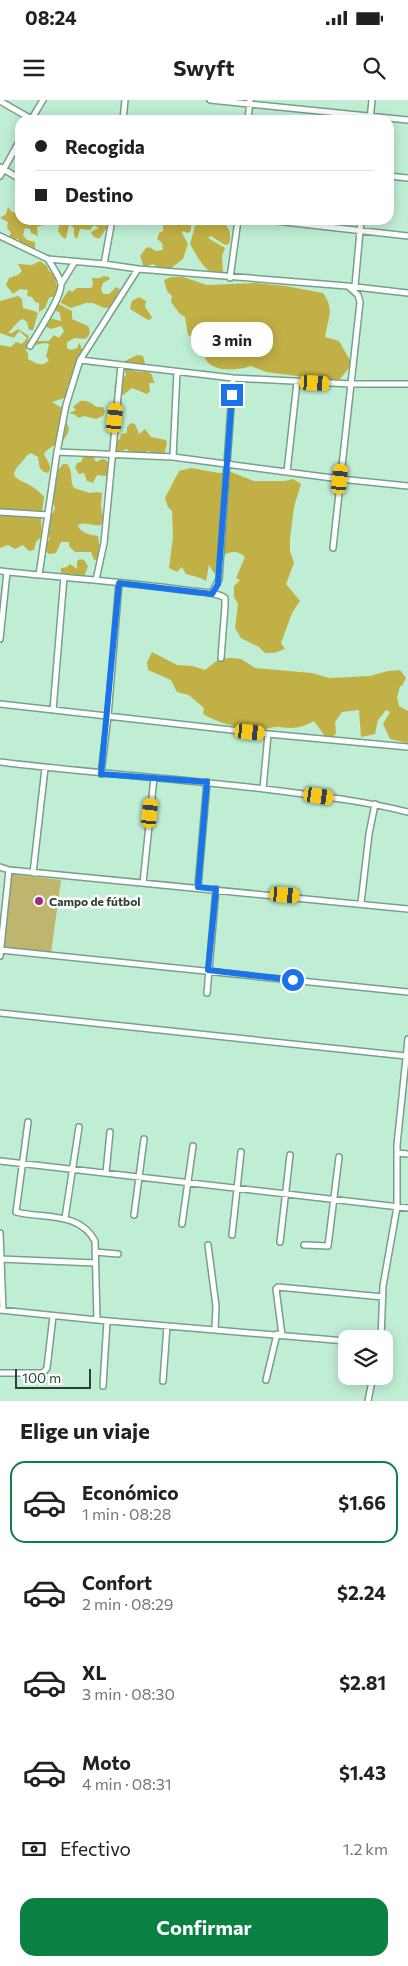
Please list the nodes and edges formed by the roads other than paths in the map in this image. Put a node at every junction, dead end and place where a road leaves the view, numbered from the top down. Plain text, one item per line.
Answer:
1 (43, 100) edge
2 (125, 100) edge
3 (210, 100) edge
4 (372, 100) edge
5 (0, 101) edge
6 (250, 102) edge
7 (24, 115) edge
8 (35, 115) edge
9 (124, 115) edge
10 (249, 115) edge
11 (348, 115) edge
12 (371, 115) edge
13 (394, 119) edge
14 (408, 120) edge
15 (15, 148) edge
16 (2, 168) edge
17 (0, 176) edge
18 (15, 176) edge
19 (394, 177) edge
20 (408, 178) edge
21 (111, 225) edge
22 (237, 225) edge
23 (309, 225) edge
24 (360, 225) edge
25 (360, 231) junction
26 (0, 236) edge
27 (408, 236) edge
28 (48, 259) junction
29 (74, 263) junction
30 (104, 264) junction
31 (138, 269) junction
32 (230, 278) junction
33 (61, 284) junction
34 (347, 286) junction
35 (355, 286) junction
36 (408, 293) edge
37 (30, 346) dead end
38 (80, 360) junction
39 (120, 365) junction
40 (177, 372) junction
41 (233, 378) junction
42 (297, 382) junction
43 (351, 384) junction
44 (408, 384) edge
45 (57, 452) junction
46 (112, 454) junction
47 (173, 457) junction
48 (228, 465) junction
49 (287, 472) junction
50 (340, 479) junction
51 (408, 486) edge
52 (0, 512) edge
53 (48, 515) junction
54 (333, 548) dead end
55 (0, 571) edge
56 (7, 572) junction
57 (39, 575) junction
58 (64, 577) junction
59 (96, 580) junction
60 (119, 583) junction
61 (212, 594) junction
62 (0, 639) edge
63 (222, 658) dead end
64 (0, 704) edge
65 (53, 710) junction
66 (108, 716) junction
67 (268, 734) junction
68 (408, 747) edge
69 (0, 762) edge
70 (45, 768) junction
71 (101, 774) junction
72 (154, 778) junction
73 (207, 782) junction
74 (263, 789) junction
75 (375, 804) junction
76 (408, 812) edge
77 (0, 867) edge
78 (9, 870) junction
79 (33, 872) junction
80 (143, 883) junction
81 (198, 887) junction
82 (216, 889) junction
83 (361, 904) junction
84 (408, 908) edge
85 (0, 950) edge
86 (0, 956) edge
87 (208, 970) junction
88 (408, 992) edge
89 (207, 994) dead end
90 (0, 1013) edge
91 (408, 1040) edge
92 (406, 1056) junction
93 (28, 1122) dead end
94 (79, 1127) dead end
95 (110, 1132) dead end
96 (144, 1139) dead end
97 (193, 1146) dead end
98 (241, 1152) dead end
99 (397, 1153) junction
100 (408, 1154) edge
101 (290, 1155) dead end
102 (339, 1157) dead end
103 (0, 1161) edge
104 (22, 1164) junction
105 (72, 1170) junction
106 (106, 1173) junction
107 (139, 1177) junction
108 (188, 1183) junction
109 (237, 1189) junction
110 (286, 1194) junction
111 (335, 1200) junction
112 (397, 1208) junction
113 (408, 1208) edge
114 (134, 1215) dead end
115 (65, 1218) junction
116 (182, 1224) dead end
117 (0, 1233) edge
118 (232, 1235) dead end
119 (280, 1242) dead end
120 (208, 1245) dead end
121 (304, 1245) dead end
122 (95, 1252) junction
123 (118, 1254) dead end
124 (1, 1259) edge
125 (95, 1263) junction
126 (383, 1297) junction
127 (2, 1310) edge
128 (53, 1316) junction
129 (97, 1320) junction
130 (107, 1321) junction
131 (167, 1326) junction
132 (215, 1329) junction
133 (381, 1330) edge
134 (279, 1334) junction
135 (338, 1340) edge
136 (0, 1373) edge
137 (266, 1380) dead end
138 (163, 1381) dead end
139 (371, 1385) edge
140 (103, 1386) dead end
141 (368, 1401) edge

1 - 8 street
2 - 9 street
3 - 6 street
4 - 12 street
5 - 7 street
6 - 10 street
6 - 11 street
13 - 14 street
15 - 16 street
16 - 17 street
16 - 18 street
19 - 20 street
21 - 30 street
22 - 32 street
23 - 25 street
24 - 25 street
25 - 27 street
25 - 35 street
26 - 28 street
28 - 29 street
28 - 33 street
29 - 30 street
29 - 33 street
30 - 31 street
31 - 32 street
31 - 38 street
32 - 34 street
33 - 37 street
34 - 35 street
34 - 43 street
35 - 36 street
38 - 39 street
38 - 45 street
39 - 40 street
39 - 46 street
40 - 41 street
40 - 47 street
41 - 42 street
41 - 48 street
42 - 43 street
42 - 49 street
43 - 44 street
43 - 50 street
45 - 46 street
45 - 53 street
46 - 47 street
46 - 59 street
47 - 48 street
48 - 49 street
48 - 61 street
49 - 50 street
50 - 51 street
50 - 54 street
52 - 53 street
53 - 57 street
55 - 56 street
56 - 57 street
56 - 62 street
57 - 58 street
58 - 59 street
58 - 65 street
59 - 60 street
60 - 61 street
60 - 66 street
61 - 63 street
64 - 65 street
65 - 66 street
66 - 67 street
66 - 71 street
67 - 68 street
67 - 74 street
69 - 70 street
70 - 71 street
70 - 79 street
71 - 72 street
72 - 73 street
72 - 80 street
73 - 74 street
73 - 81 street
74 - 75 street
75 - 76 street
75 - 83 street
77 - 78 street
78 - 79 street
78 - 85 street
79 - 80 street
80 - 81 street
81 - 82 street
82 - 83 street
82 - 87 street
83 - 84 street
85 - 86 street
85 - 87 street
87 - 88 street
87 - 89 street
90 - 92 street
91 - 92 street
92 - 99 street
93 - 104 street
94 - 105 street
95 - 106 street
96 - 107 street
97 - 108 street
98 - 109 street
99 - 100 street
99 - 112 street
101 - 110 street
102 - 111 street
103 - 104 street
104 - 105 street
104 - 115 street
105 - 106 street
105 - 115 street
106 - 107 street
107 - 108 street
107 - 114 street
108 - 109 street
108 - 116 street
109 - 110 street
109 - 118 street
110 - 111 street
110 - 119 street
111 - 112 street
111 - 121 street
112 - 113 street
112 - 126 street
115 - 122 street
117 - 124 street
120 - 132 street
122 - 123 street
122 - 125 street
124 - 125 street
124 - 127 street
125 - 129 street
126 - 133 street
126 - 134 street
127 - 128 street
128 - 129 street
128 - 136 street
129 - 130 street
130 - 131 street
130 - 140 street
131 - 132 street
131 - 138 street
132 - 134 street
134 - 135 street
134 - 137 street
139 - 141 street

